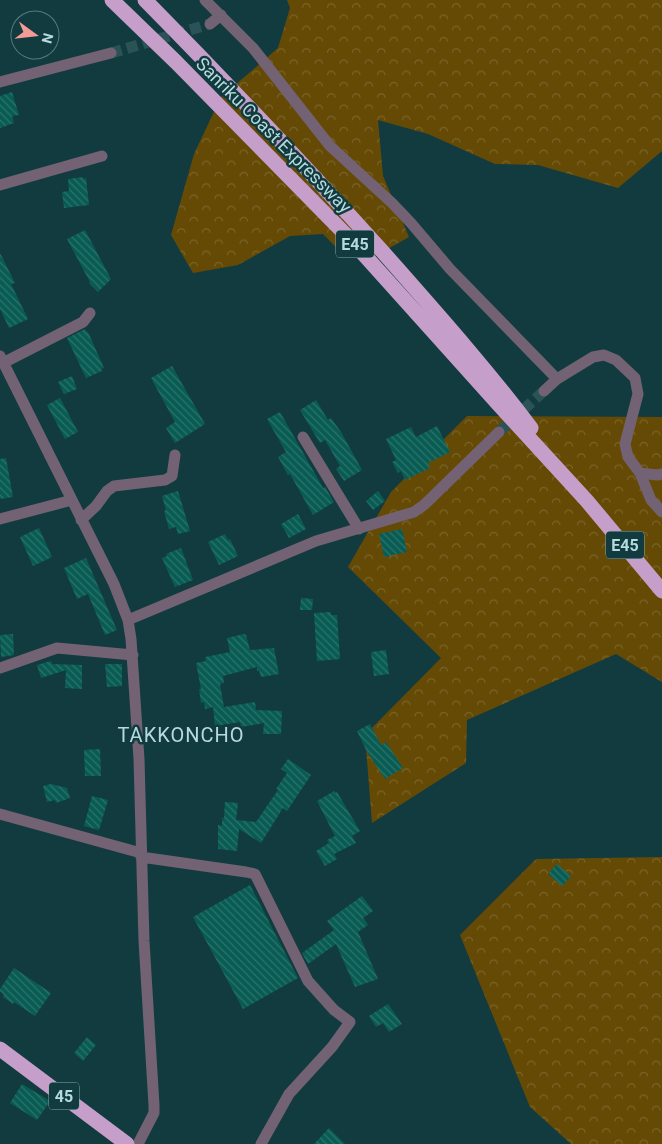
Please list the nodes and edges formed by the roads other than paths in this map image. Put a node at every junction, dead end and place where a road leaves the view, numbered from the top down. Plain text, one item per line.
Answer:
1 (112, 0) edge
2 (145, 0) edge
3 (205, 0) edge
4 (221, 15) junction
5 (210, 24) tunnel mouth
6 (112, 53) tunnel mouth
7 (0, 82) edge
8 (102, 156) dead end
9 (0, 185) edge
10 (90, 313) dead end
11 (2, 360) edge
12 (557, 379) junction
13 (544, 391) tunnel mouth
14 (499, 432) tunnel mouth
15 (303, 437) dead end
16 (175, 455) dead end
17 (640, 473) junction
18 (662, 474) edge
19 (72, 500) junction
20 (587, 501) junction
21 (662, 512) edge
22 (0, 519) edge
23 (81, 520) junction
24 (359, 528) junction
25 (662, 591) edge
26 (128, 620) junction
27 (133, 655) junction
28 (0, 668) edge
29 (0, 814) edge
30 (141, 855) junction
31 (0, 1049) edge
32 (127, 1144) edge
33 (138, 1144) edge
34 (262, 1144) edge

1 - 20 highway, Sanriku Coast Expressway / E45
2 - 20 highway, Sanriku Coast Expressway / E45
3 - 4 street
4 - 5 street
4 - 12 street
6 - 7 street
8 - 9 street
10 - 11 street
11 - 19 street
12 - 13 street
12 - 17 street
14 - 24 street
15 - 24 street
16 - 23 street
17 - 18 street
17 - 21 street
19 - 22 street
19 - 23 street
20 - 25 highway, Sanriku Coast Expressway / E45
23 - 26 street
24 - 26 street
26 - 27 street
27 - 28 street
27 - 30 street
29 - 30 street
30 - 33 street
30 - 34 street
31 - 32 highway, 45

